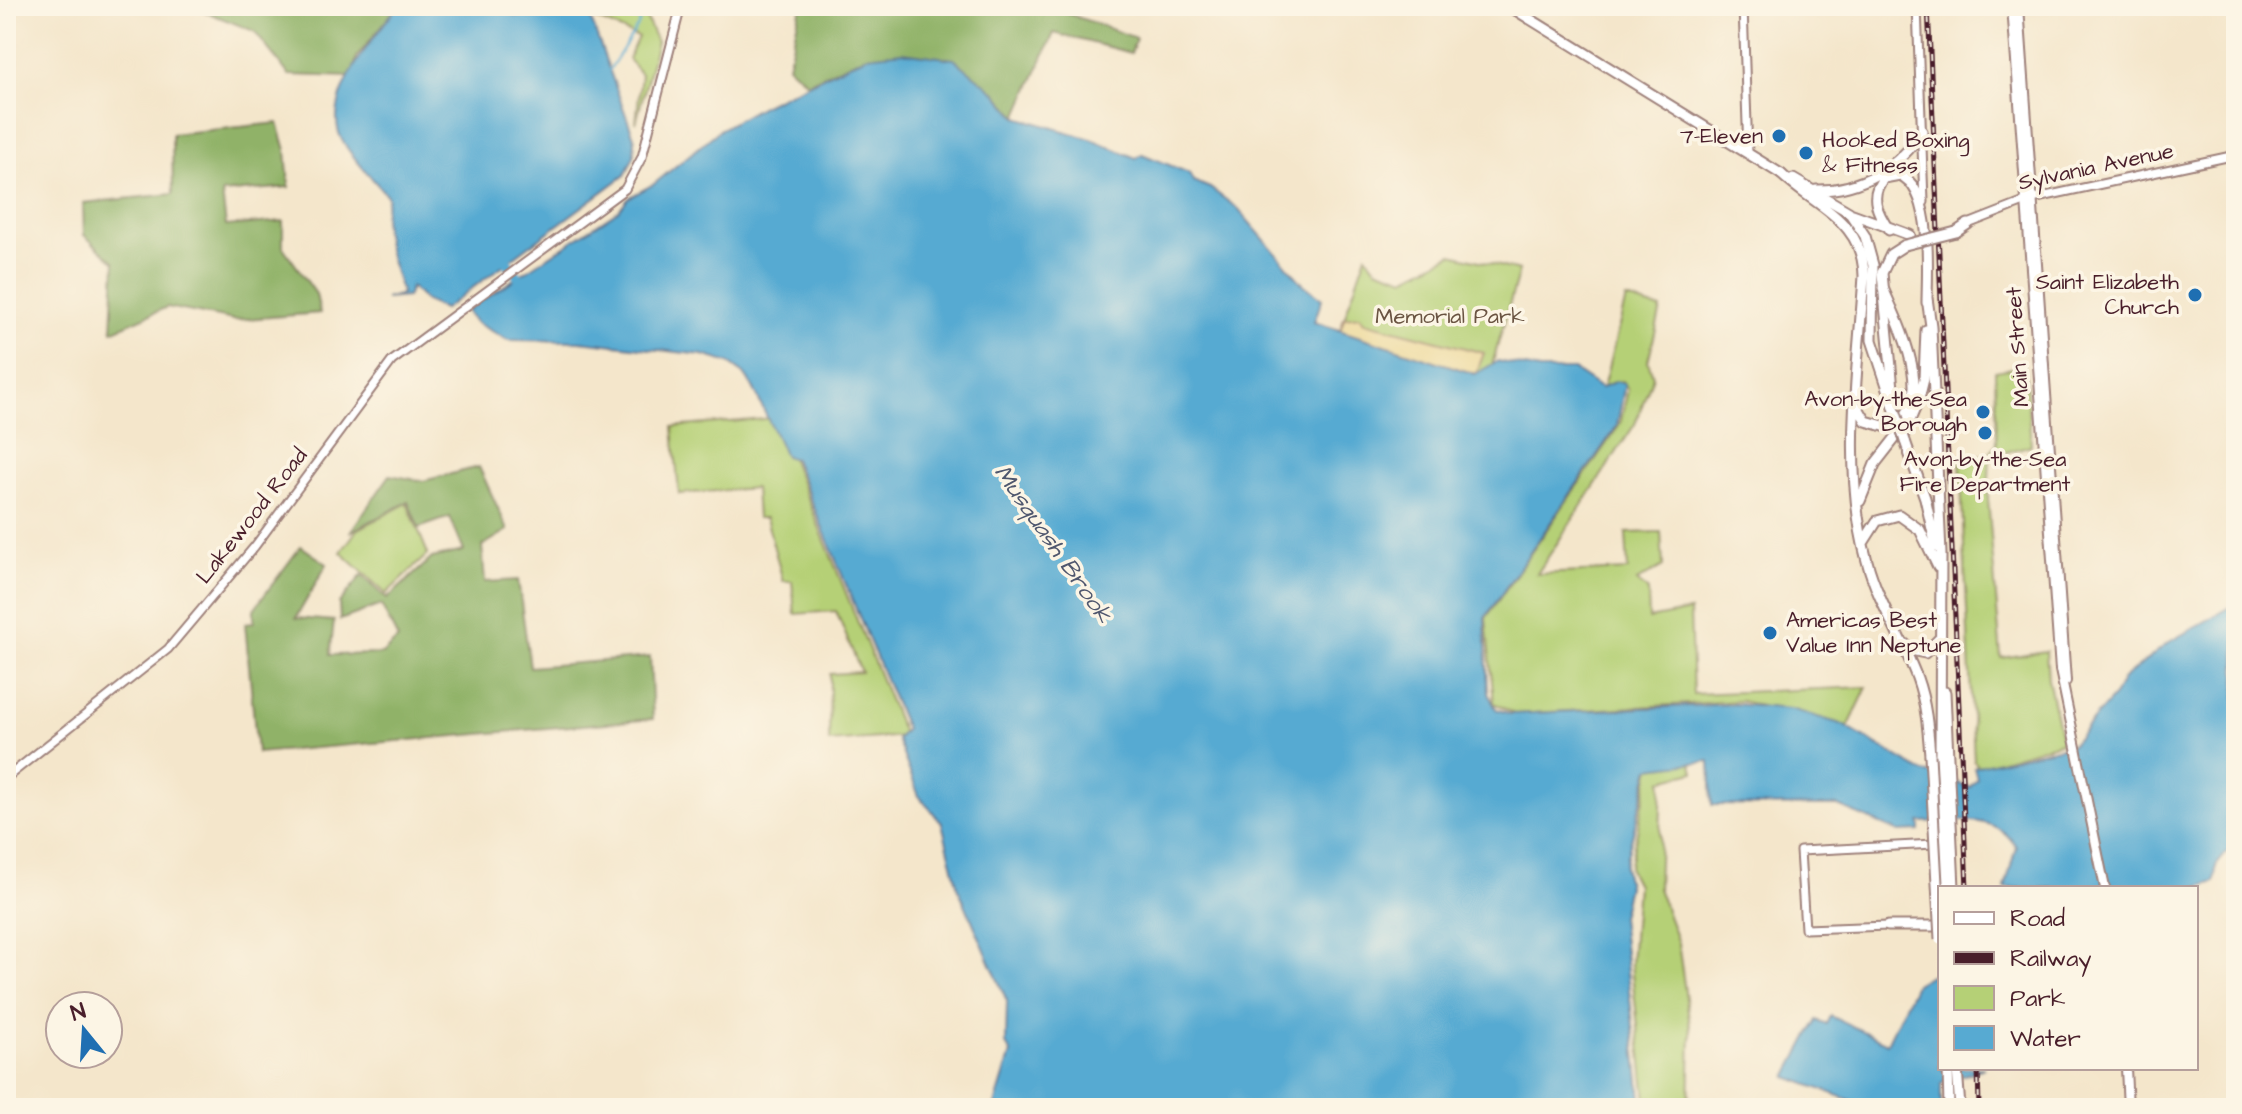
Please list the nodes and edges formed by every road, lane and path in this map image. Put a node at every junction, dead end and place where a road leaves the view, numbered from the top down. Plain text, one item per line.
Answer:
1 (681, 6) edge
2 (1509, 6) edge
3 (1520, 6) edge
4 (1743, 6) edge
5 (1917, 6) edge
6 (2012, 6) edge
7 (2019, 6) edge
8 (1558, 34) junction
9 (1922, 131) junction
10 (1748, 154) junction
11 (2236, 155) edge
12 (1781, 174) junction
13 (1813, 190) junction
14 (2028, 200) junction
15 (1924, 202) junction
16 (1849, 212) junction
17 (1968, 224) joint
18 (1889, 230) junction
19 (1908, 240) junction
20 (1883, 288) junction
21 (1927, 298) junction
22 (1855, 403) junction
23 (1895, 410) junction
24 (1859, 505) junction
25 (1863, 544) junction
26 (1940, 570) junction
27 (1940, 608) junction
28 (1940, 636) junction
29 (1899, 638) junction
30 (1940, 757) junction
31 (6, 778) edge
32 (1934, 844) junction
33 (1946, 886) edge
34 (1954, 886) edge
35 (2105, 886) edge
36 (1938, 907) edge
37 (1888, 926) joint
38 (1938, 926) edge
39 (1948, 1070) edge
40 (1957, 1070) edge
41 (2126, 1070) edge
42 (1949, 1108) edge
43 (1960, 1108) edge
44 (2128, 1108) edge

1 - 31 street, Lakewood Road
2 - 8 main road
3 - 8 main road
4 - 10 street
5 - 9 street
6 - 14 main road, Main Street
7 - 14 main road, Main Street
8 - 10 main road
9 - 13 main road
9 - 15 street
10 - 12 main road
11 - 14 street, Sylvania Avenue
12 - 13 main road
12 - 22 main road
13 - 16 main road
14 - 17 street, Sylvania Avenue
14 - 35 main road, Main Street
15 - 18 main road
15 - 21 main road
16 - 18 main road
16 - 23 main road
17 - 19 main road
18 - 19 main road
19 - 20 main road
20 - 22 main road
20 - 23 main road
21 - 24 main road
21 - 26 main road
22 - 24 main road
23 - 26 main road, bridge
24 - 25 main road
25 - 26 main road
25 - 29 main road
26 - 27 main road
27 - 28 main road
27 - 30 main road
28 - 29 main road
28 - 30 main road
29 - 30 main road
30 - 32 main road, bridge
30 - 33 main road
30 - 34 main road
32 - 36 main road, bridge
32 - 37 street
37 - 38 main road
39 - 42 main road
40 - 43 main road
41 - 44 main road

